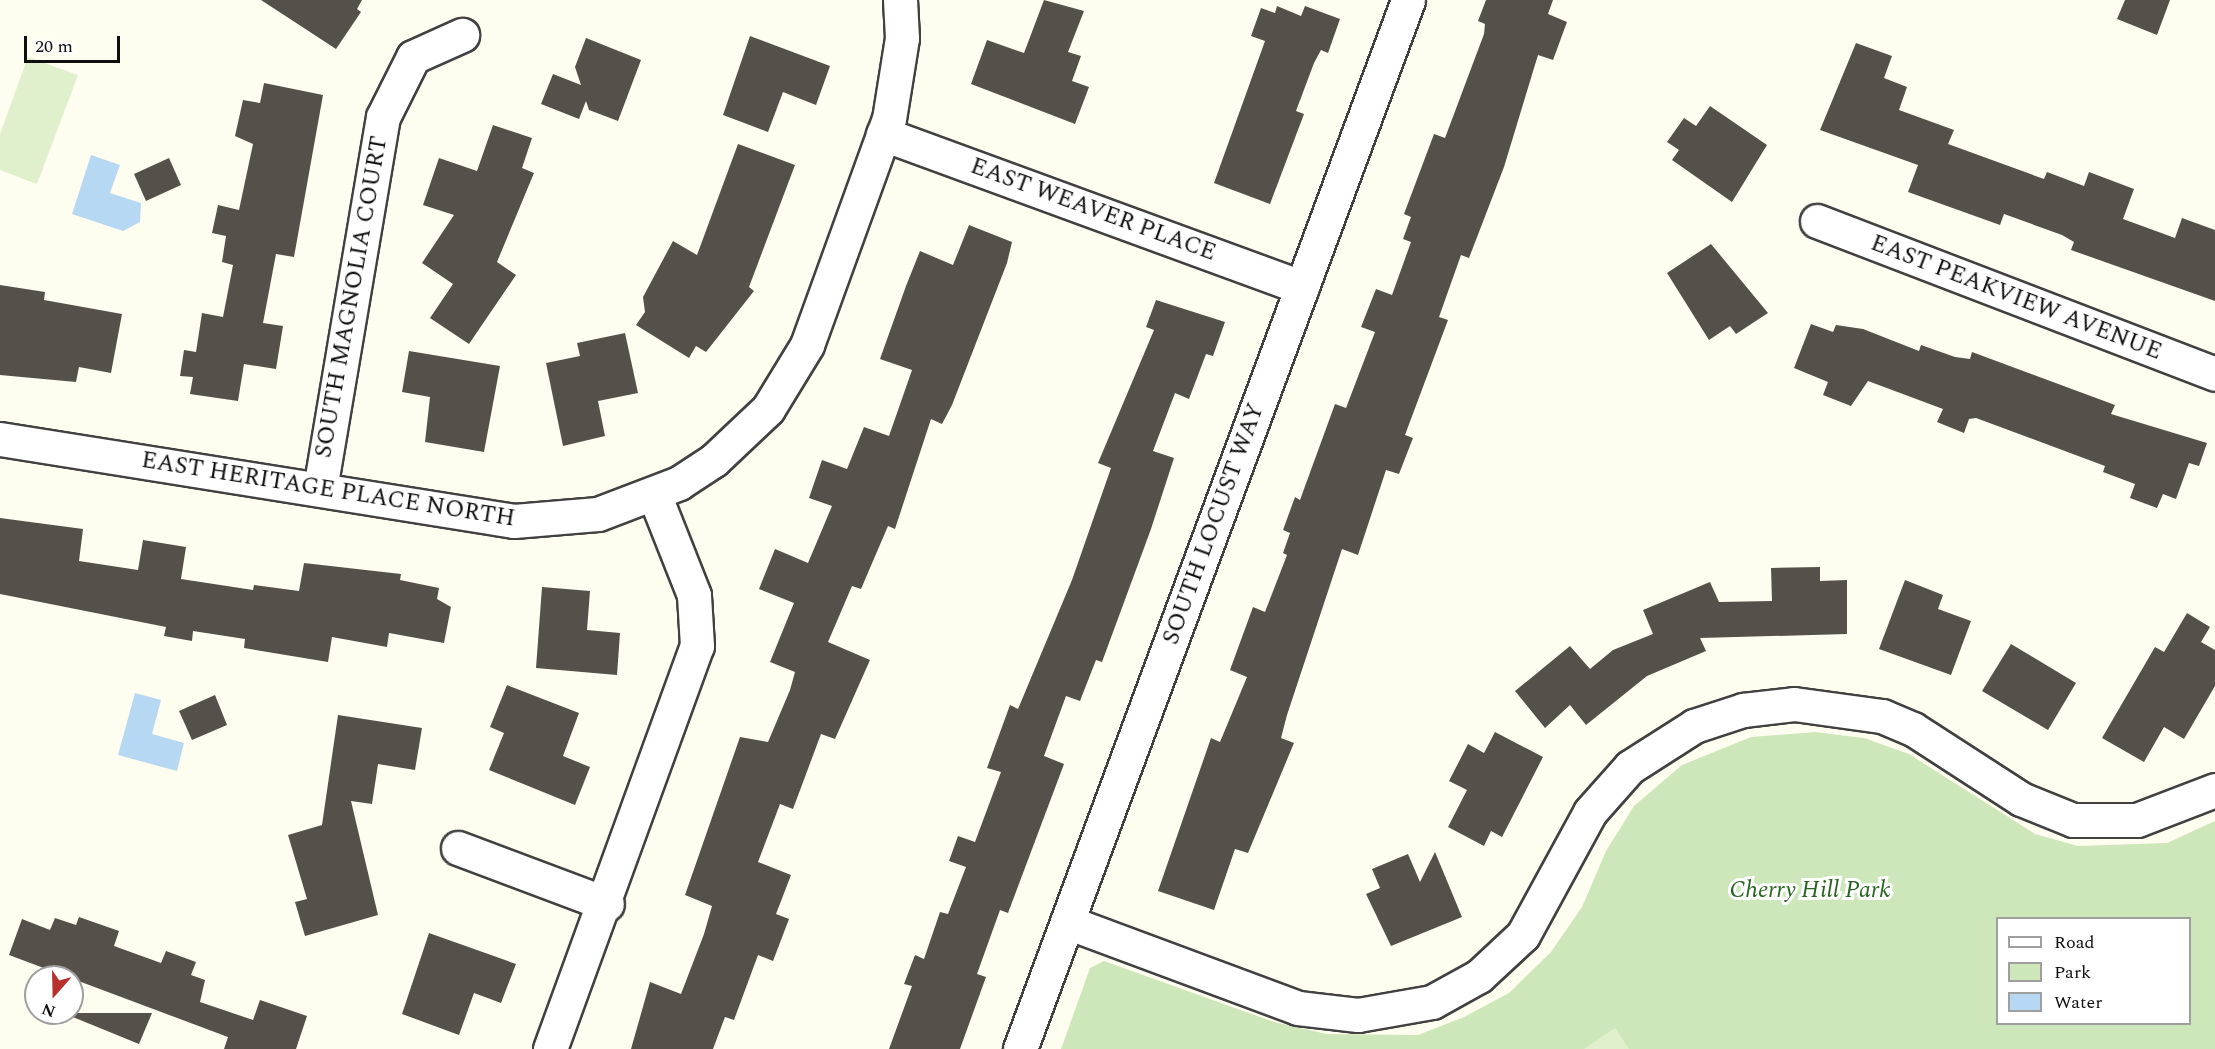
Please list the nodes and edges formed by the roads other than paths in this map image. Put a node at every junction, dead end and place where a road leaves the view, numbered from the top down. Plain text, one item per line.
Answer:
1 (900, 0) edge
2 (1408, 0) edge
3 (462, 35) dead end
4 (884, 134) junction
5 (1817, 221) dead end
6 (1302, 286) junction
7 (2215, 374) edge
8 (0, 439) edge
9 (320, 489) junction
10 (654, 494) junction
11 (2215, 790) edge
12 (459, 848) dead end
13 (607, 904) junction
14 (1067, 922) junction
15 (550, 1049) edge
16 (1020, 1049) edge

1 - 4 street, EAST HERITAGE PLACE NORTH
2 - 6 street, SOUTH LOCUST WAY
3 - 9 street, SOUTH MAGNOLIA COURT
4 - 6 street, EAST WEAVER PLACE
4 - 10 street, EAST HERITAGE PLACE NORTH
5 - 7 street, EAST PEAKVIEW AVENUE
6 - 14 street, SOUTH LOCUST WAY
8 - 9 street, EAST HERITAGE PLACE NORTH
9 - 10 street, EAST HERITAGE PLACE NORTH
10 - 13 street
11 - 14 street
12 - 13 street
13 - 15 street
14 - 16 street, SOUTH LOCUST WAY

